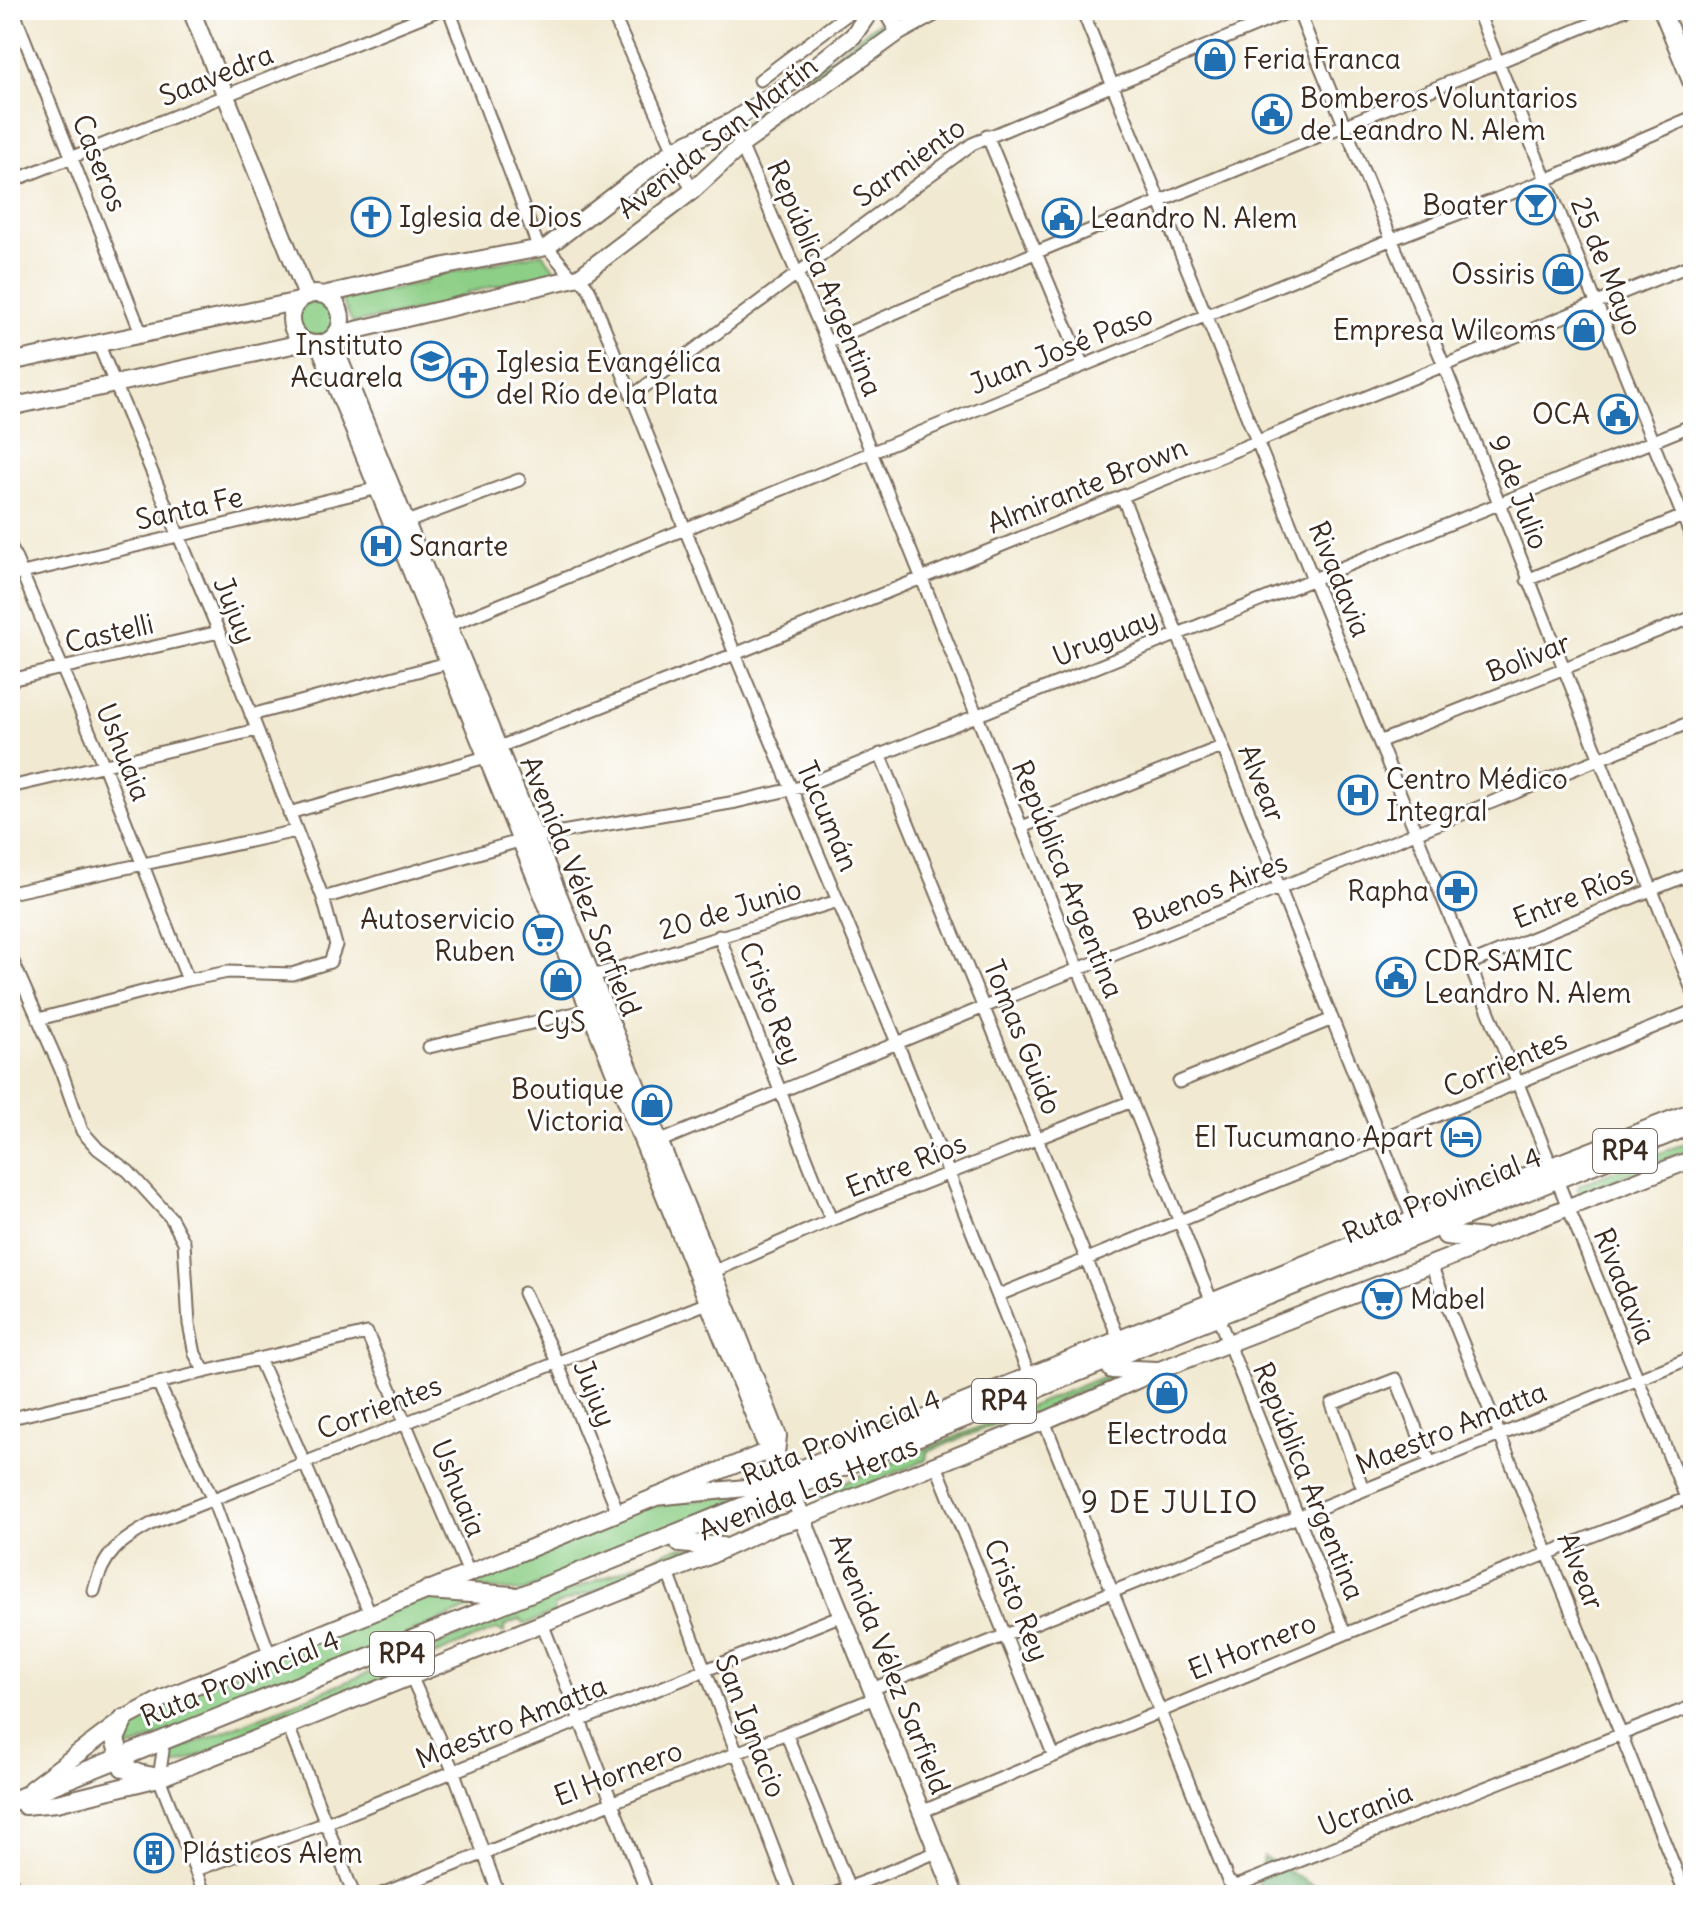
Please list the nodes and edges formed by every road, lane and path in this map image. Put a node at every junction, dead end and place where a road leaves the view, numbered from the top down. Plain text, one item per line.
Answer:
1 (13, 10) edge
2 (191, 10) edge
3 (439, 10) edge
4 (449, 10) edge
5 (611, 10) edge
6 (853, 10) edge
7 (871, 10) edge
8 (886, 10) edge
9 (939, 10) edge
10 (1082, 10) edge
11 (1296, 10) edge
12 (1477, 10) edge
13 (1625, 10) edge
14 (1662, 10) edge
15 (899, 32) junction
16 (1498, 61) junction
17 (760, 80) dead end
18 (1114, 84) junction
19 (1693, 86) edge
20 (227, 96) junction
21 (1693, 117) edge
22 (731, 122) junction
23 (1343, 124) junction
24 (987, 135) junction
25 (743, 144) junction
26 (674, 150) junction
27 (72, 157) junction
28 (1546, 180) junction
29 (10, 182) edge
30 (692, 191) junction
31 (1162, 200) junction
32 (1390, 240) junction
33 (543, 246) junction
34 (1037, 252) junction
35 (1693, 264) edge
36 (799, 274) junction
37 (576, 278) junction
38 (310, 298) junction
39 (1596, 303) junction
40 (1208, 315) junction
41 (142, 335) junction
42 (323, 340) junction
43 (827, 342) junction
44 (98, 343) junction
45 (10, 362) edge
46 (1083, 366) junction
47 (1444, 366) junction
48 (115, 385) junction
49 (632, 396) junction
50 (10, 407) edge
51 (1693, 425) edge
52 (1258, 441) junction
53 (1654, 442) junction
54 (871, 452) junction
55 (519, 480) dead end
56 (385, 487) junction
57 (1122, 496) junction
58 (1498, 504) junction
59 (1688, 514) edge
60 (407, 522) junction
61 (685, 531) junction
62 (178, 535) junction
63 (1693, 541) edge
64 (10, 545) edge
65 (16, 575) edge
66 (920, 579) junction
67 (1314, 579) junction
68 (1527, 580) junction
69 (1693, 617) edge
70 (448, 626) junction
71 (219, 632) junction
72 (1175, 634) junction
73 (735, 654) junction
74 (454, 662) junction
75 (64, 669) junction
76 (1562, 669) junction
77 (10, 680) edge
78 (251, 715) junction
79 (975, 715) junction
80 (1693, 721) edge
81 (257, 730) junction
82 (1381, 741) junction
83 (1221, 747) junction
84 (492, 752) junction
85 (880, 754) junction
86 (1603, 759) junction
87 (104, 766) junction
88 (10, 787) edge
89 (790, 789) junction
90 (289, 813) junction
91 (1022, 827) junction
92 (296, 831) junction
93 (1417, 832) junction
94 (527, 840) junction
95 (143, 864) junction
96 (1693, 873) edge
97 (1278, 889) junction
98 (1652, 890) junction
99 (10, 893) edge
100 (323, 898) junction
101 (838, 901) junction
102 (719, 936) junction
103 (10, 955) edge
104 (1471, 963) junction
105 (1080, 970) junction
106 (584, 979) junction
107 (188, 980) junction
108 (1693, 992) edge
109 (984, 1007) junction
110 (596, 1008) junction
111 (1693, 1011) edge
112 (39, 1019) junction
113 (1330, 1020) junction
114 (898, 1045) junction
115 (429, 1047) dead end
116 (1179, 1082) dead end
117 (1519, 1083) junction
118 (779, 1092) junction
119 (1132, 1101) junction
120 (1693, 1111) edge
121 (1693, 1124) edge
122 (1634, 1135) junction
123 (1665, 1135) junction
124 (1693, 1136) edge
125 (1039, 1140) junction
126 (1380, 1141) junction
127 (652, 1145) junction
128 (1693, 1159) edge
129 (947, 1173) junction
130 (1557, 1178) junction
131 (1569, 1208) junction
132 (831, 1220) junction
133 (1413, 1220) junction
134 (1181, 1222) junction
135 (1446, 1235) junction
136 (1486, 1239) junction
137 (1088, 1258) junction
138 (1431, 1265) junction
139 (707, 1275) junction
140 (524, 1293) dead end
141 (999, 1295) junction
142 (716, 1299) junction
143 (1217, 1314) junction
144 (1119, 1339) junction
145 (1229, 1345) junction
146 (1693, 1357) edge
147 (259, 1359) junction
148 (557, 1362) junction
149 (1112, 1369) junction
150 (1157, 1371) junction
151 (205, 1372) junction
152 (1029, 1375) junction
153 (1636, 1380) junction
154 (158, 1383) junction
155 (20, 1416) dead end
156 (1044, 1421) junction
157 (406, 1423) junction
158 (1498, 1436) junction
159 (876, 1437) junction
160 (910, 1439) junction
161 (776, 1453) junction
162 (307, 1461) junction
163 (1430, 1463) junction
164 (936, 1465) junction
165 (790, 1486) junction
166 (1363, 1489) junction
167 (654, 1497) junction
168 (1690, 1497) edge
169 (213, 1500) junction
170 (618, 1512) junction
171 (1693, 1515) edge
172 (1295, 1516) junction
173 (803, 1518) junction
174 (680, 1543) junction
175 (722, 1547) junction
176 (1549, 1555) junction
177 (469, 1573) junction
178 (668, 1573) junction
179 (428, 1590) junction
180 (1111, 1590) junction
181 (94, 1591) dead end
182 (519, 1596) junction
183 (370, 1613) junction
184 (842, 1615) junction
185 (542, 1623) junction
186 (1345, 1634) junction
187 (1005, 1636) junction
188 (269, 1653) junction
189 (704, 1670) junction
190 (411, 1676) junction
191 (873, 1694) junction
192 (1693, 1706) edge
193 (1162, 1709) junction
194 (124, 1719) junction
195 (580, 1720) junction
196 (288, 1726) junction
197 (786, 1733) junction
198 (1621, 1733) junction
199 (163, 1751) junction
200 (734, 1754) junction
201 (1053, 1754) junction
202 (121, 1762) junction
203 (453, 1770) junction
204 (159, 1778) junction
205 (610, 1801) junction
206 (17, 1804) edge
207 (921, 1812) junction
208 (326, 1823) junction
209 (937, 1852) junction
210 (483, 1853) junction
211 (196, 1870) junction
212 (10, 1877) edge
213 (849, 1888) junction
214 (15, 1895) edge
215 (205, 1895) edge
216 (354, 1895) edge
217 (379, 1895) edge
218 (499, 1895) edge
219 (648, 1895) edge
220 (791, 1895) edge
221 (831, 1895) edge
222 (955, 1895) edge
223 (1686, 1895) edge

1 - 27 street, Caseros
2 - 20 main road
3 - 20 street, Saavedra
4 - 33 street, Tucumán
5 - 26 street
6 - 17 street
7 - 22 main road, Avenida San Martín
8 - 15 main road
9 - 15 main road, Avenida San Martín
10 - 18 street, Rivadavia
11 - 18 street, Sarmiento
11 - 23 street, 9 de Julio
12 - 16 street, 25 de Mayo
13 - 16 street
14 - 19 main road
15 - 25 main road, Avenida San Martín
16 - 23 street
16 - 28 street, 25 de Mayo
18 - 24 street, Sarmiento
18 - 31 street, Rivadavia
20 - 27 street, Saavedra
20 - 38 main road
21 - 28 street, Juan José Paso
22 - 25 street, República Argentina
22 - 26 main road, Avenida San Martín
23 - 31 street
23 - 32 street, 9 de Julio
24 - 34 street
24 - 36 street, Sarmiento
25 - 30 main road, Avenida San Martín
25 - 36 street, República Argentina
26 - 30 street
26 - 33 main road, Avenida San Martín
27 - 29 street, Saavedra
27 - 41 street, Caseros
28 - 32 street, Juan José Paso
28 - 39 street, 25 de Mayo
30 - 37 main road, Avenida San Martín
31 - 34 street
31 - 40 street, Rivadavia
32 - 40 street, Juan José Paso
32 - 47 street, 9 de Julio
33 - 37 street, Tucumán
33 - 38 main road, Avenida San Martín
34 - 43 street
34 - 46 street
35 - 39 street, Almirante Brown
36 - 43 street, República Argentina
36 - 49 street, Sarmiento
37 - 42 main road, Avenida San Martín
37 - 49 street, Tucumán
38 - 41 main road, Avenida San Martín
38 - 42 main road
38 - 42 main road
39 - 47 street, Almirante Brown
39 - 53 street, 25 de Mayo
40 - 46 street, Juan José Paso
40 - 52 street, Rivadavia
41 - 44 main road, Avenida San Martín
42 - 48 main road, Avenida San Martín
42 - 56 main road, Avenida Vélez Sarfield
43 - 54 street, República Argentina
44 - 45 main road, Avenida San Martín
44 - 48 street, Jujuy
46 - 54 street, Juan José Paso
47 - 52 street, Almirante Brown
47 - 58 street, 9 de Julio
48 - 50 main road, Avenida San Martín
48 - 62 street, Jujuy
49 - 61 street, Tucumán
51 - 53 street, Uruguay
52 - 57 street, Almirante Brown
52 - 67 street, Rivadavia
53 - 58 street, Uruguay
53 - 59 street, 25 de Mayo
54 - 61 street, Juan José Paso
54 - 66 street, República Argentina
55 - 60 street
56 - 60 main road, Avenida Vélez Sarfield
56 - 62 street, Santa Fe
56 - 74 main road, Avenida Vélez Sarfield
57 - 66 street, Almirante Brown
57 - 72 street, Alvear
58 - 67 street, Uruguay
58 - 68 street, 9 de Julio
59 - 63 street, 25 de Mayo
59 - 68 street
60 - 70 main road, Avenida Vélez Sarfield
61 - 70 street, Juan José Paso
61 - 73 street, Tucumán
62 - 65 street, Santa Fe
62 - 71 street, Jujuy
64 - 65 street, Ushuaia
65 - 75 street, Ushuaia
66 - 73 street, Almirante Brown
66 - 79 street, República Argentina
67 - 72 street, Uruguay
67 - 82 street, Rivadavia
68 - 76 street, 9 de Julio
69 - 76 street, Bolivar
70 - 74 main road, Avenida Vélez Sarfield
71 - 75 street, Castelli
71 - 78 street, Jujuy
72 - 79 street, Uruguay
72 - 83 street, Alvear
73 - 84 street, Almirante Brown
73 - 89 street, Tucumán
74 - 78 street
74 - 84 main road, Avenida Vélez Sarfield
75 - 77 street, Castelli
75 - 87 street, Ushuaia
76 - 82 street, Bolivar
76 - 86 street, 9 de Julio
78 - 81 street, Jujuy
79 - 85 street, Uruguay
79 - 91 street, República Argentina
80 - 86 street, Buenos Aires
81 - 87 street
81 - 90 street, Jujuy
82 - 93 street, Rivadavia
83 - 91 street
83 - 97 street, Alvear
84 - 90 street, Almirante Brown
84 - 94 main road, Avenida Vélez Sarfield
85 - 89 street, Uruguay
85 - 109 street, Tomas Guido
86 - 93 street, Buenos Aires
86 - 98 street, 9 de Julio
87 - 88 street
87 - 95 street, Ushuaia
89 - 94 street, Uruguay
89 - 101 street, Tucumán
90 - 92 street, Jujuy
91 - 105 street, República Argentina
92 - 95 street
92 - 100 street, Jujuy
93 - 97 street, Buenos Aires
93 - 104 street, Rivadavia
94 - 100 street, Uruguay
94 - 106 main road, Avenida Vélez Sarfield
95 - 99 street
95 - 107 street, Ushuaia
96 - 98 street, Entre Ríos
97 - 105 street, Buenos Aires
97 - 113 street, Alvear
98 - 104 street, Entre Ríos
98 - 108 street, 9 de Julio
100 - 107 street, Jujuy
101 - 102 street, 20 de Junio
101 - 114 street, Tucumán
102 - 106 street, 20 de Junio
102 - 118 street, Cristo Rey
103 - 112 street
104 - 117 street, Rivadavia
105 - 109 street, Buenos Aires
105 - 119 street, República Argentina
106 - 110 main road, Avenida Vélez Sarfield
107 - 112 street
109 - 114 street, Buenos Aires
109 - 125 street, Tomas Guido
110 - 115 street
110 - 127 main road, Avenida Vélez Sarfield
111 - 117 street, Corrientes
112 - 151 street
113 - 116 street
113 - 126 street, Alvear
114 - 118 street, Buenos Aires
114 - 129 street, Tucumán
117 - 126 street, Corrientes
117 - 130 street, Rivadavia
118 - 127 street, Buenos Aires
118 - 132 street, Cristo Rey
119 - 125 street, Entre Ríos
119 - 134 street, República Argentina
120 - 122 main road, Avenida Las Heras
121 - 123 main road, Ruta Provincial 4 / RP4
122 - 123 main road
122 - 130 main road, Avenida Las Heras
123 - 130 main road, Ruta Provincial 4 / RP4
124 - 130 main road, Ruta Provincial 4 / RP4
125 - 129 street, Entre Ríos
125 - 137 street, Tomas Guido
126 - 133 street, Alvear
126 - 134 street, Corrientes
127 - 139 main road, Avenida Vélez Sarfield
128 - 131 main road, Avenida Las Heras
129 - 132 street, Entre Ríos
129 - 141 street, Tucumán
130 - 131 street, Rivadavia
130 - 133 main road, Avenida Las Heras
130 - 135 main road, Ruta Provincial 4 / RP4
130 - 143 main road, Ruta Provincial 4 / RP4
131 - 136 main road, Avenida Las Heras
131 - 153 street, Rivadavia
132 - 139 street, Entre Ríos
133 - 143 main road, Avenida Las Heras
134 - 137 street, Corrientes
134 - 143 street, República Argentina
135 - 136 main road
135 - 143 main road, Ruta Provincial 4 / RP4
136 - 138 main road, Avenida Las Heras
137 - 141 street, Corrientes
137 - 144 street, Tomas Guido
138 - 145 main road, Avenida Las Heras
138 - 158 street, Alvear
139 - 142 main road, Avenida Vélez Sarfield
140 - 148 street, Jujuy
141 - 152 street, Tucumán
142 - 148 street, Corrientes
142 - 161 main road, Avenida Vélez Sarfield
143 - 144 main road, Avenida Las Heras
143 - 145 street, República Argentina
143 - 149 main road, Ruta Provincial 4 / RP4
143 - 160 main road, Ruta Provincial 4 / RP4
144 - 152 main road, Avenida Las Heras
145 - 150 main road, Avenida Las Heras
145 - 172 street, República Argentina
146 - 153 street, Maestro Amatta
147 - 151 street
147 - 157 street, Ushuaia
147 - 162 street
148 - 157 street, Corrientes
148 - 170 street, Jujuy
149 - 150 main road
149 - 165 main road, Ruta Provincial 4 / RP4
150 - 156 main road, Avenida Las Heras
151 - 154 street
152 - 159 main road, Avenida Las Heras
153 - 158 street, Maestro Amatta
153 - 168 street, Rivadavia
154 - 155 street
154 - 169 street
156 - 164 main road, Avenida Las Heras
156 - 180 street
157 - 162 street, Corrientes
157 - 177 street, Ushuaia
158 - 163 street, Maestro Amatta
158 - 176 street, Alvear
159 - 160 main road
159 - 165 main road, Avenida Las Heras
160 - 165 main road, Ruta Provincial 4 / RP4
161 - 165 main road, Avenida Vélez Sarfield
161 - 167 main road, Avenida Las Heras
162 - 169 street, Corrientes
162 - 183 street
163 - 166 street, Maestro Amatta
163 - 166 street
164 - 173 main road, Avenida Las Heras
164 - 187 street, Cristo Rey
165 - 167 main road, Avenida Las Heras
165 - 173 main road, Avenida Vélez Sarfield
165 - 174 main road, Ruta Provincial 4 / RP4
165 - 182 main road, Ruta Provincial 4 / RP4
166 - 172 street, Maestro Amatta
167 - 170 main road, Avenida Las Heras
168 - 171 street, Rivadavia
168 - 176 street, El Hornero
169 - 181 street, Corrientes
169 - 188 street
170 - 177 main road, Avenida Las Heras
172 - 180 street, Maestro Amatta
172 - 186 street, República Argentina
173 - 175 main road, Avenida Las Heras / RP4
173 - 184 main road, Avenida Vélez Sarfield
174 - 175 main road
174 - 199 main road, Ruta Provincial 4 / RP4
175 - 178 main road, Avenida Las Heras / RP4
176 - 186 street, El Hornero
176 - 198 street, Alvear
177 - 179 main road, Avenida Las Heras
178 - 185 main road, Avenida Las Heras / RP4
178 - 189 street, San Ignacio
179 - 182 main road
179 - 183 main road, Avenida Las Heras
180 - 187 street, Maestro Amatta
180 - 193 street
182 - 202 main road, Ruta Provincial 4 / RP4
183 - 188 main road, Avenida Las Heras
184 - 189 street, Maestro Amatta
184 - 191 main road, Avenida Vélez Sarfield
185 - 190 main road, Avenida Las Heras / RP4
185 - 195 street
186 - 193 street, El Hornero
187 - 191 street, Maestro Amatta
187 - 201 street, Cristo Rey
188 - 194 main road, Avenida Las Heras
189 - 195 street, Maestro Amatta
189 - 200 street, San Ignacio
190 - 196 main road, Avenida Las Heras / RP4
190 - 203 street
191 - 197 street, El Hornero
191 - 207 main road, Avenida Vélez Sarfield
192 - 198 street, Ucrania
193 - 198 street, Ucrania
193 - 201 street, El Hornero
194 - 202 main road
194 - 206 main road, Avenida Las Heras
195 - 203 street, Maestro Amatta
195 - 205 street
196 - 204 main road, Avenida Las Heras / RP4
196 - 208 street
197 - 200 street, El Hornero
197 - 213 street
198 - 223 street, Alvear
199 - 202 main road, Ruta Provincial 4 / RP4
199 - 204 street
200 - 205 street, El Hornero
200 - 220 street, San Ignacio
201 - 207 street, El Hornero
202 - 204 main road
202 - 206 main road, Ruta Provincial 4 / RP4
203 - 208 street, Maestro Amatta
203 - 210 street
204 - 206 main road, Avenida Las Heras / RP4
204 - 211 street
205 - 210 street, El Hornero
205 - 219 street
207 - 209 main road, Avenida Vélez Sarfield
208 - 211 street, Maestro Amatta
208 - 216 street
209 - 213 street
209 - 222 main road, Avenida Vélez Sarfield
210 - 217 street, El Hornero
210 - 218 street
211 - 215 street
212 - 214 street
213 - 221 street

